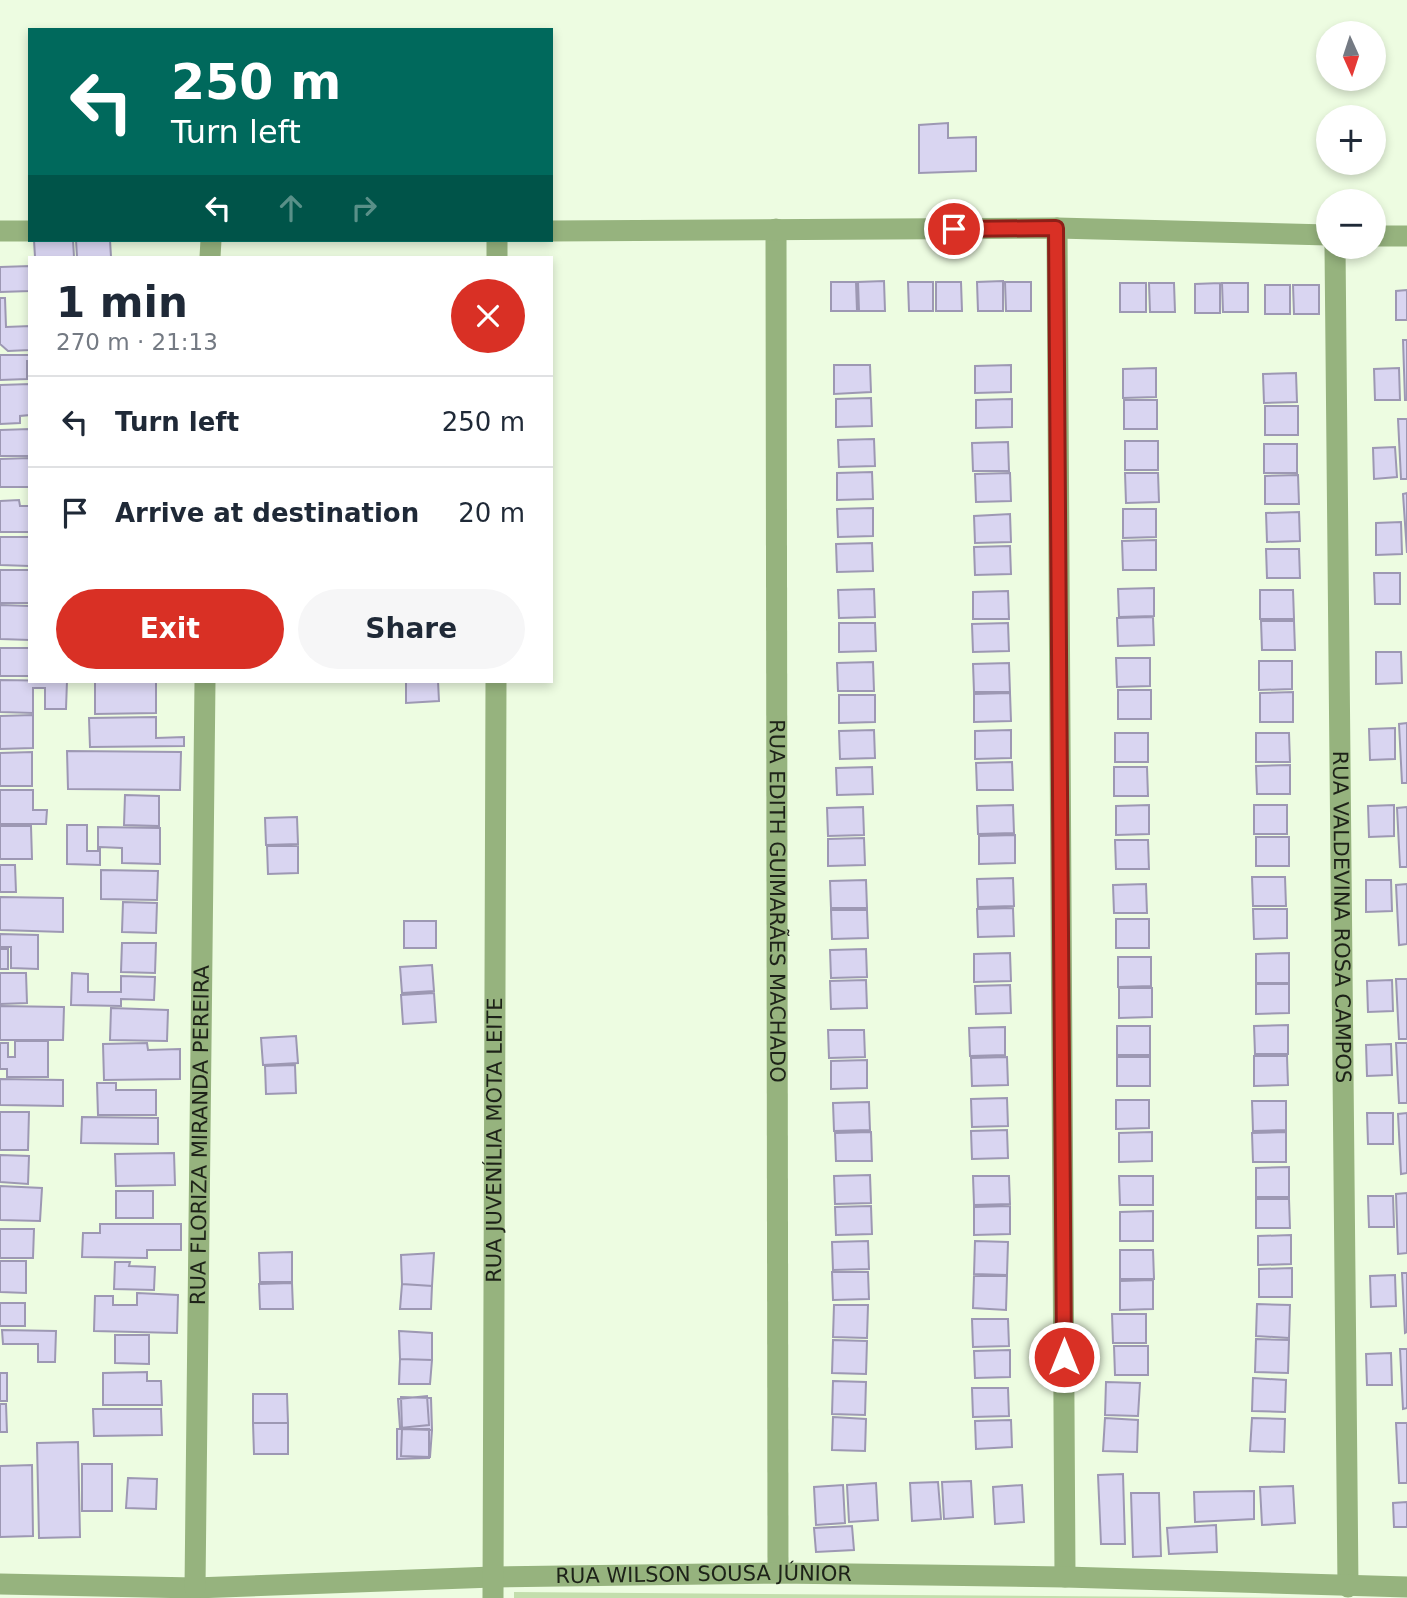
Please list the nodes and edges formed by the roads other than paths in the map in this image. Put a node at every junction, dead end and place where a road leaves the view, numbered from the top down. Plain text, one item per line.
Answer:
1 (1056, 228) junction
2 (776, 229) junction
3 (0, 231) edge
4 (28, 231) edge
5 (553, 231) edge
6 (1316, 235) edge
7 (1386, 236) edge
8 (1407, 236) edge
9 (1335, 259) edge
10 (205, 683) edge
11 (496, 683) edge
12 (778, 1573) junction
13 (1065, 1577) junction
14 (0, 1584) edge
15 (493, 1587) edge
16 (1348, 1587) junction
17 (1407, 1587) edge
18 (195, 1588) junction

1 - 2 street
1 - 6 street
1 - 13 street
2 - 5 street
2 - 12 street, RUA EDITH GUIMARÃES MACHADO
3 - 4 street
7 - 8 street
9 - 16 street, RUA VALDEVINA ROSA CAMPOS
10 - 18 street, RUA FLORIZA MIRANDA PEREIRA
11 - 15 street, RUA JUVENÍLIA MOTA LEITE
12 - 13 street, RUA WILSON SOUSA JÚNIOR
12 - 15 street, RUA WILSON SOUSA JÚNIOR
13 - 16 street, RUA WILSON SOUSA JÚNIOR
14 - 18 street, RUA WILSON SOUSA JÚNIOR
15 - 18 street, RUA WILSON SOUSA JÚNIOR
16 - 17 street, RUA WILSON SOUSA JÚNIOR

